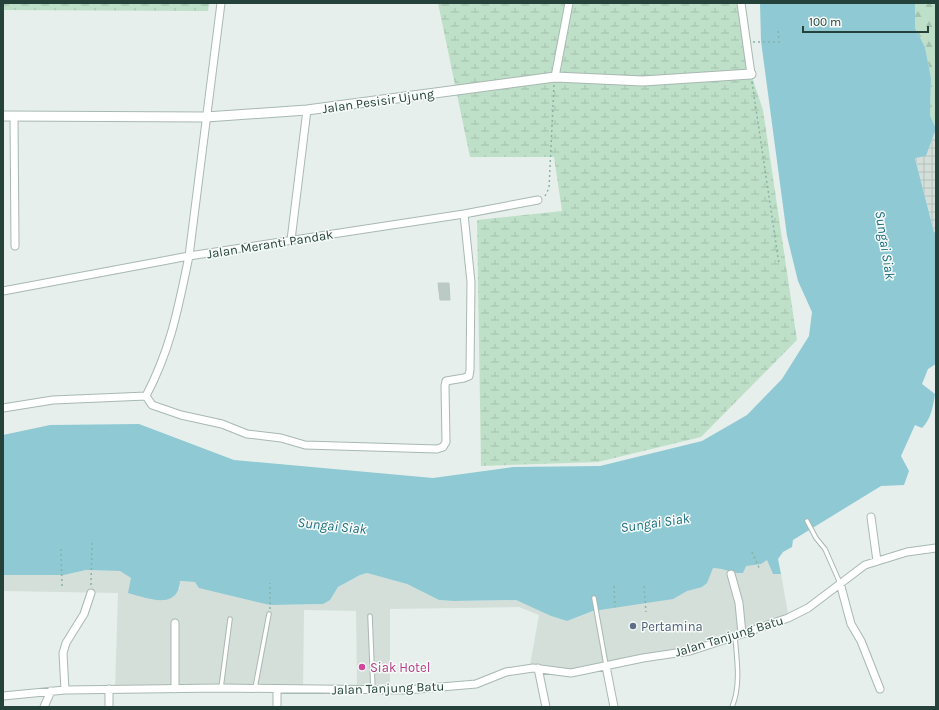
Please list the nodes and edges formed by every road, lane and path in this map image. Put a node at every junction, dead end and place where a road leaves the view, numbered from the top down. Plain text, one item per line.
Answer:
1 (221, 3) edge
2 (568, 3) edge
3 (741, 3) edge
4 (778, 31) dead end
5 (760, 42) dead end
6 (751, 74) junction
7 (554, 77) junction
8 (307, 110) junction
9 (3, 116) edge
10 (14, 116) junction
11 (206, 117) junction
12 (538, 200) joint
13 (464, 214) junction
14 (291, 240) junction
15 (15, 246) dead end
16 (188, 256) junction
17 (779, 264) dead end
18 (3, 291) edge
19 (146, 396) junction
20 (3, 408) edge
21 (871, 517) dead end
22 (807, 521) dead end
23 (92, 542) dead end
24 (936, 548) edge
25 (60, 549) dead end
26 (752, 552) dead end
27 (877, 561) junction
28 (760, 570) dead end
29 (731, 574) dead end
30 (270, 583) dead end
31 (840, 583) junction
32 (614, 586) dead end
33 (644, 586) dead end
34 (62, 587) dead end
35 (91, 593) joint
36 (594, 598) dead end
37 (615, 607) dead end
38 (646, 612) dead end
39 (269, 614) joint
40 (370, 616) dead end
41 (230, 620) dead end
42 (175, 624) dead end
43 (742, 634) junction
44 (735, 637) junction
45 (606, 666) junction
46 (538, 668) junction
47 (221, 688) junction
48 (109, 689) junction
49 (174, 689) junction
50 (255, 689) junction
51 (880, 689) dead end
52 (65, 690) junction
53 (277, 690) junction
54 (373, 690) junction
55 (52, 691) junction
56 (3, 696) edge
57 (44, 707) edge
58 (108, 707) edge
59 (277, 707) edge
60 (546, 707) edge
61 (614, 707) edge
62 (732, 707) edge

1 - 11 street
2 - 7 street
3 - 6 street
4 - 5 path
6 - 7 street, Jalan Pesisir Ujung
6 - 17 path
7 - 8 street, Jalan Pesisir Ujung
7 - 12 path
8 - 11 street, Jalan Pesisir Ujung
8 - 14 street
9 - 10 street, Jalan Pesisir Ujung
10 - 11 street, Jalan Pesisir Ujung
10 - 15 street
11 - 16 street
12 - 13 street, Jalan Meranti Pandak
13 - 14 street, Jalan Meranti Pandak
13 - 19 street
14 - 16 street, Jalan Meranti Pandak
16 - 18 street, Jalan Meranti Pandak
16 - 19 street
19 - 20 street
21 - 27 street
22 - 31 lane
23 - 35 path
24 - 27 street, Jalan Tanjung Batu
25 - 34 path
26 - 28 path
27 - 31 street, Jalan Tanjung Batu
29 - 43 street
30 - 39 path
31 - 43 street, Jalan Tanjung Batu
31 - 51 street
32 - 37 path
33 - 38 path
35 - 52 street
36 - 45 lane
39 - 50 lane
40 - 54 lane
41 - 47 lane
42 - 49 street
43 - 44 street, Jalan Tanjung Batu
44 - 45 street, Jalan Tanjung Batu
44 - 62 lane
45 - 46 street, Jalan Tanjung Batu
45 - 61 street
46 - 54 street, Jalan Tanjung Batu
46 - 60 street
47 - 49 street, Jalan Tanjung Batu
47 - 50 street, Jalan Tanjung Batu
48 - 49 street, Jalan Tanjung Batu
48 - 52 street, Jalan Tanjung Batu
48 - 58 street
50 - 53 street, Jalan Tanjung Batu
52 - 55 street, Jalan Tanjung Batu
53 - 54 street, Jalan Tanjung Batu
53 - 59 street
55 - 56 street, Jalan Tanjung Batu
55 - 57 street

